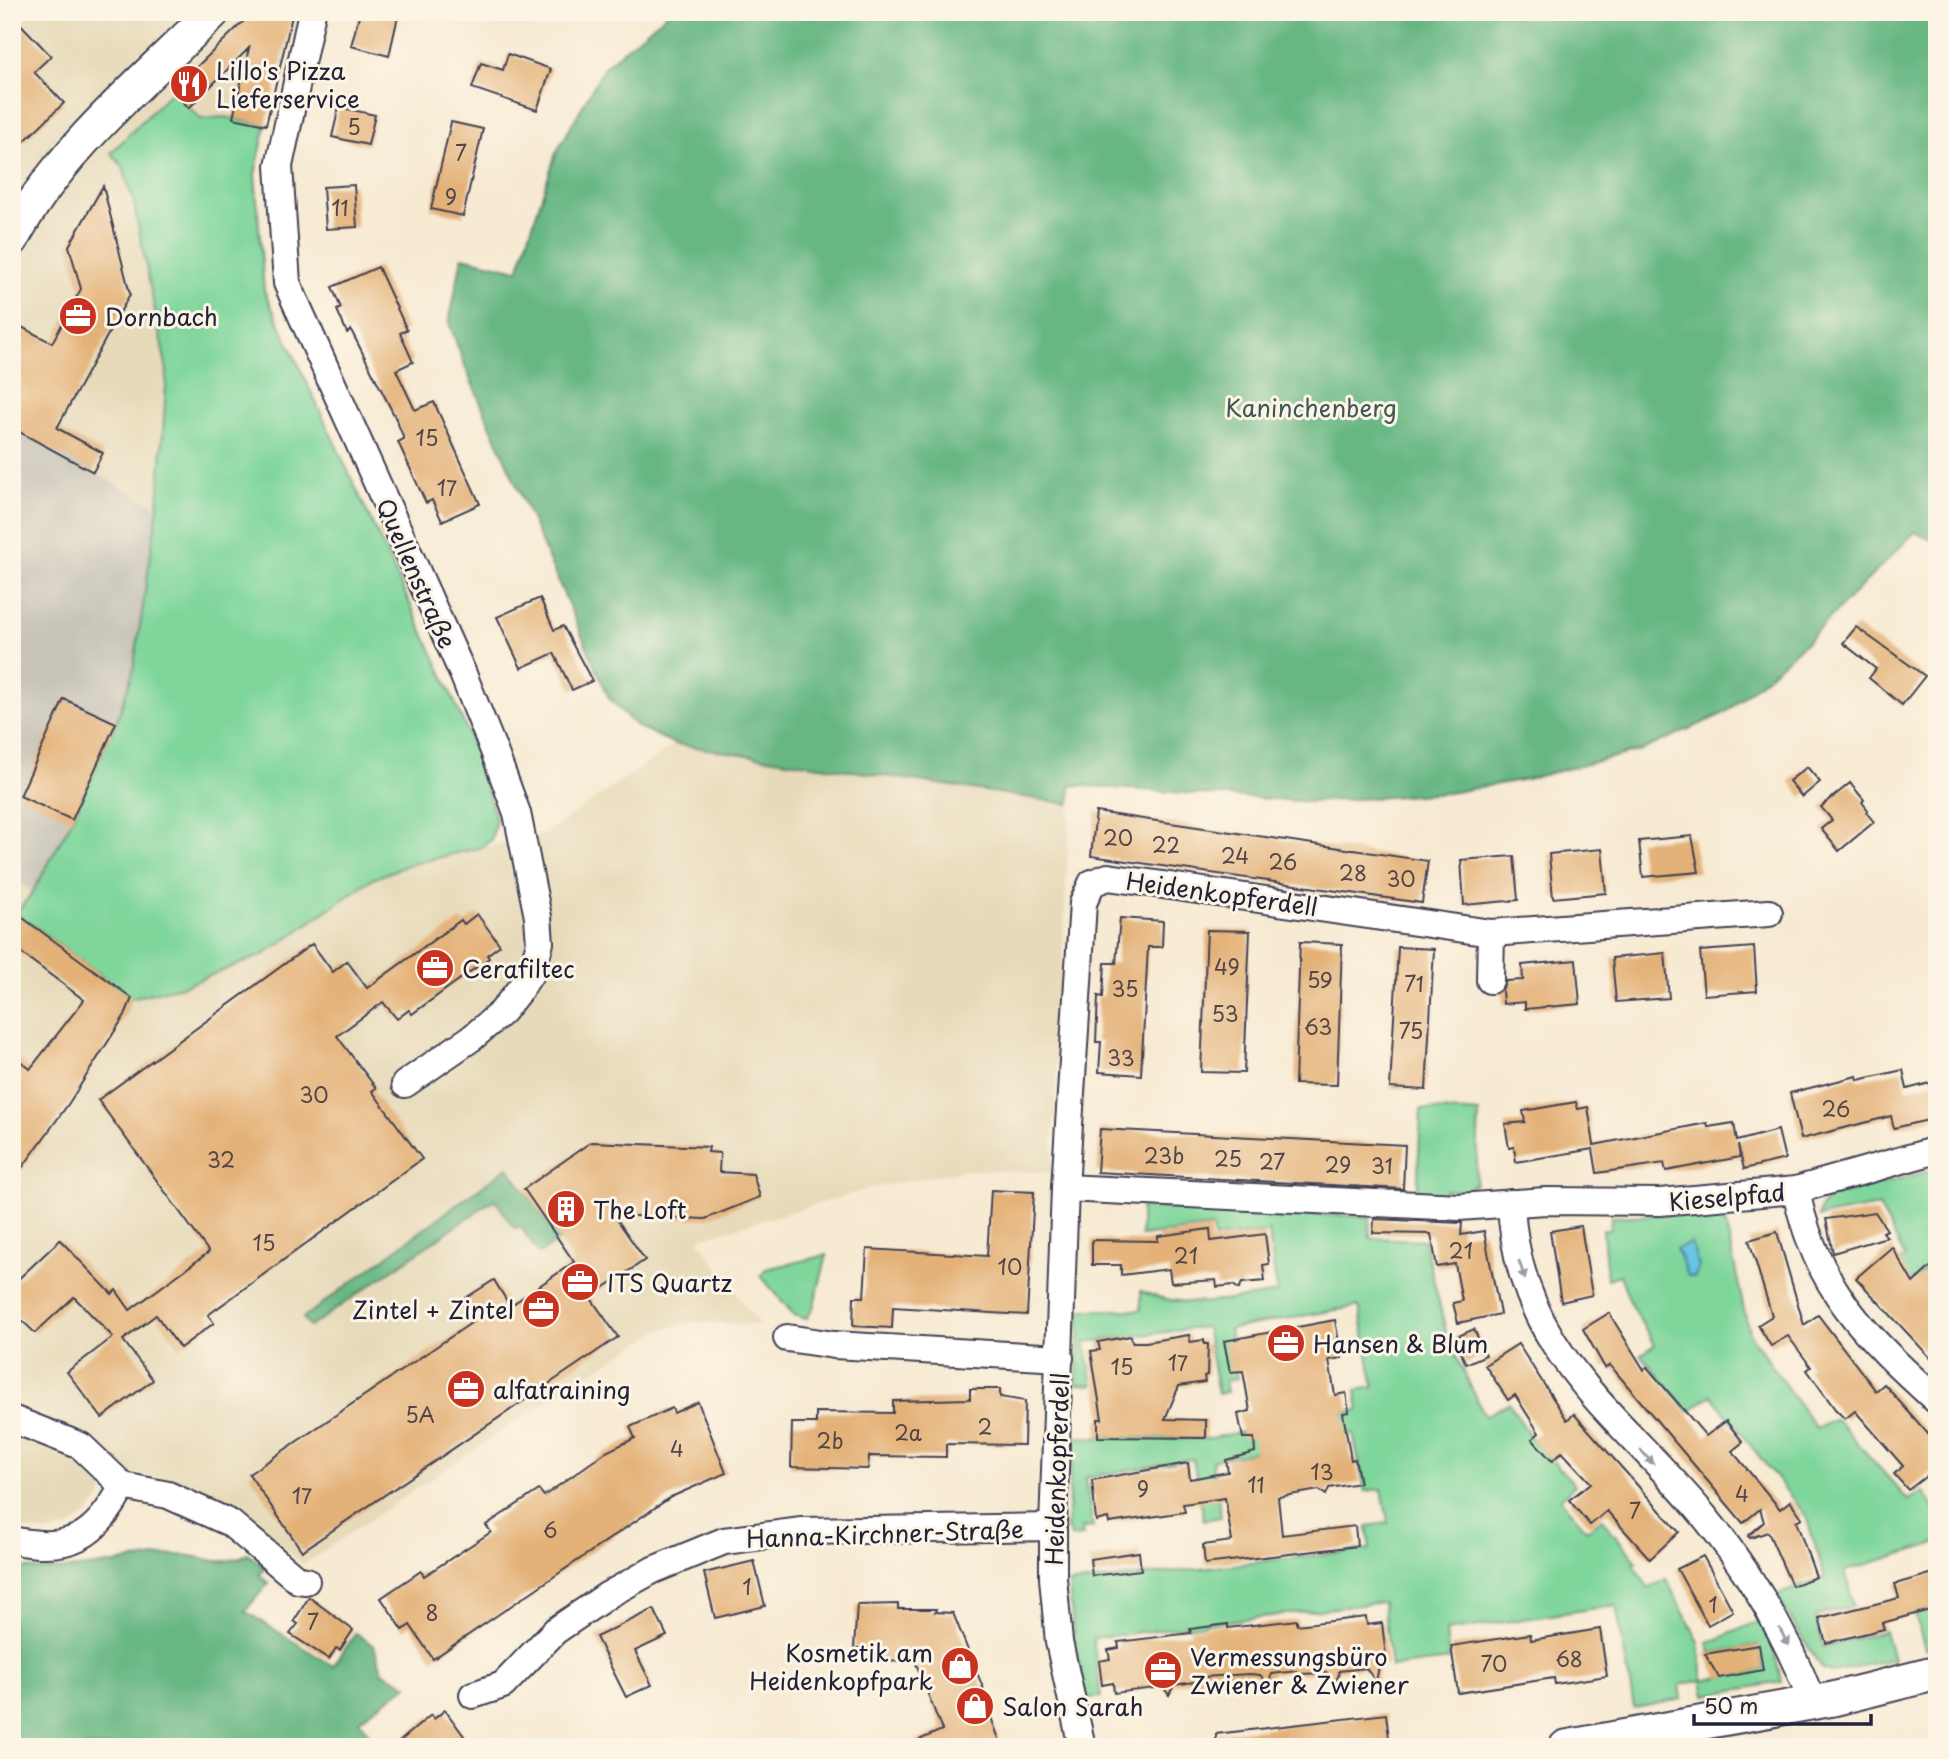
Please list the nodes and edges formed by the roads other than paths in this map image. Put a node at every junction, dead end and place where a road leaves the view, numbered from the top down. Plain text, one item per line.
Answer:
1 (213, 12) edge
2 (313, 12) edge
3 (12, 239) edge
4 (1769, 913) dead end
5 (1492, 933) junction
6 (1490, 980) dead end
7 (405, 1084) dead end
8 (1937, 1150) edge
9 (1065, 1188) junction
10 (1796, 1190) junction
11 (1511, 1203) junction
12 (787, 1338) dead end
13 (1060, 1358) junction
14 (1937, 1401) edge
15 (12, 1419) edge
16 (123, 1486) junction
17 (1053, 1527) junction
18 (12, 1540) edge
19 (306, 1581) dead end
20 (1937, 1673) edge
21 (473, 1695) dead end
22 (1812, 1703) junction
23 (1082, 1747) edge
24 (1566, 1747) edge

1 - 3 street
2 - 7 street, Quellenstraße
4 - 5 street, Heidenkopferdell
5 - 6 street
5 - 9 street, Heidenkopferdell
8 - 10 street, Kieselpfad
9 - 11 street
9 - 13 street, Heidenkopferdell
10 - 11 street, Kieselpfad
10 - 14 street
11 -> 22 street
12 - 13 street
13 - 17 street, Heidenkopferdell
15 - 16 street
16 - 18 street
16 - 19 street
17 - 21 street, Hanna-Kirchner-Straße
17 - 23 street, Heidenkopferdell
20 - 22 street
22 - 24 street

